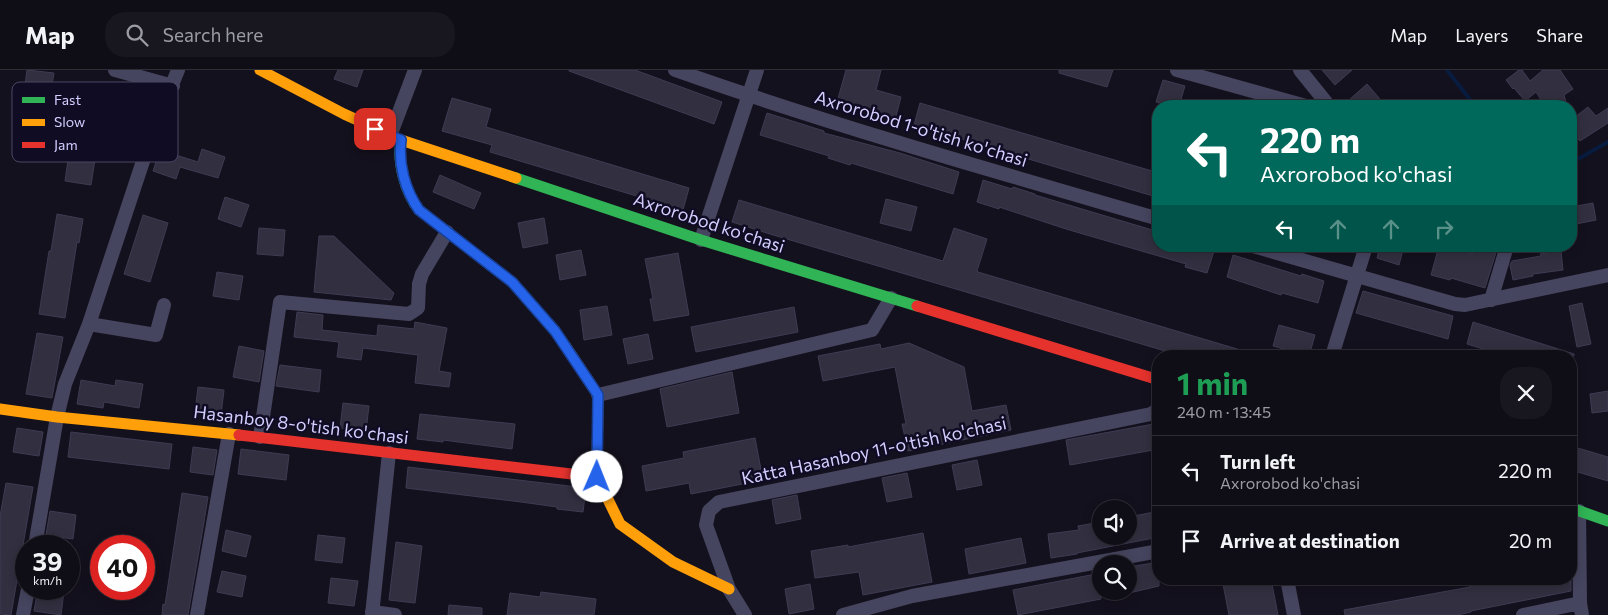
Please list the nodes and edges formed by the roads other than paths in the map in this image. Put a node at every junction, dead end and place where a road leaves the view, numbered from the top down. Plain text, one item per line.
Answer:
1 (115, 70) edge
2 (178, 70) edge
3 (260, 70) edge
4 (415, 70) edge
5 (674, 70) edge
6 (757, 70) edge
7 (1177, 70) edge
8 (1300, 70) edge
9 (158, 82) edge
10 (174, 82) edge
11 (748, 96) junction
12 (1284, 100) edge
13 (1324, 100) edge
14 (396, 138) junction
15 (142, 162) edge
16 (1152, 217) edge
17 (446, 232) junction
18 (700, 240) junction
19 (1274, 252) edge
20 (1364, 252) edge
21 (1505, 252) edge
22 (1608, 275) edge
23 (1356, 276) junction
24 (891, 298) junction
25 (1491, 300) junction
26 (164, 305) dead end
27 (89, 324) junction
28 (1334, 350) edge
29 (1152, 378) edge
30 (598, 395) junction
31 (0, 409) edge
32 (1152, 413) edge
33 (57, 417) junction
34 (230, 434) junction
35 (260, 437) junction
36 (389, 453) junction
37 (597, 477) junction
38 (1577, 511) edge
39 (1608, 521) edge
40 (37, 535) edge
41 (1577, 543) edge
42 (1152, 552) edge
43 (1288, 585) edge
44 (729, 589) junction
45 (26, 600) edge
46 (1581, 609) edge
47 (372, 614) edge
48 (23, 615) edge
49 (197, 615) edge
50 (395, 615) edge
51 (746, 615) edge
52 (844, 615) edge
53 (1294, 615) edge
54 (1524, 615) edge

1 - 9 street
2 - 10 street
3 - 14 street, Axrorobod ko'chasi
4 - 14 street
5 - 11 street, Axrorobod 1-o'tish ko'chasi
6 - 11 street
7 - 12 street
8 - 13 street
11 - 16 street, Axrorobod 1-o'tish ko'chasi
11 - 18 street
14 - 17 street
14 - 18 street, Axrorobod ko'chasi
15 - 27 street
17 - 30 street
17 - 35 street
18 - 24 street, Axrorobod ko'chasi
19 - 23 street
20 - 23 street
21 - 25 street
22 - 25 street
23 - 25 street
23 - 28 street
24 - 29 street, Axrorobod ko'chasi
24 - 30 street
26 - 27 street
27 - 33 street
30 - 37 street
31 - 33 street, Hasanboy 8-o'tish ko'chasi
32 - 44 street, Katta Hasanboy 11-o'tish ko'chasi
33 - 34 street, Hasanboy 8-o'tish ko'chasi
33 - 40 street
34 - 35 street, Hasanboy 8-o'tish ko'chasi
34 - 49 street
35 - 36 street, Hasanboy 8-o'tish ko'chasi
36 - 37 street, Hasanboy 8-o'tish ko'chasi
36 - 47 street
37 - 44 street
38 - 39 street
41 - 46 street
42 - 52 street
43 - 53 street
44 - 51 street, Katta Hasanboy 11-o'tish ko'chasi
45 - 48 street
46 - 54 street
47 - 50 street

